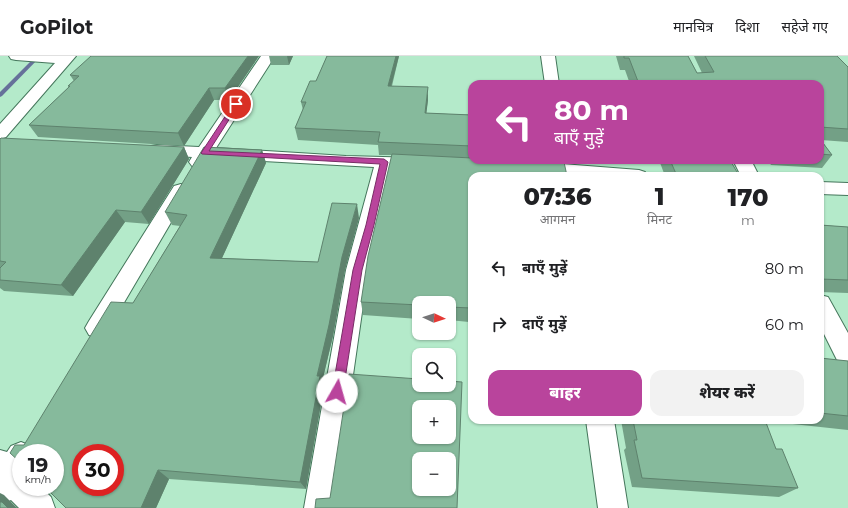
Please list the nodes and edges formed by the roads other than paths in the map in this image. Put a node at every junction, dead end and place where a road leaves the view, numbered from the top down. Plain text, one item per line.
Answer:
1 (16, 56) edge
2 (268, 56) edge
3 (548, 56) edge
4 (67, 58) edge
5 (551, 80) edge
6 (0, 134) edge
7 (141, 149) edge
8 (204, 153) junction
9 (384, 162) junction
10 (432, 164) edge
11 (517, 167) edge
12 (563, 168) edge
13 (601, 172) edge
14 (824, 188) edge
15 (848, 189) edge
16 (824, 311) edge
17 (86, 347) edge
18 (848, 356) edge
19 (601, 424) edge
20 (33, 496) edge
21 (40, 508) edge
22 (320, 508) edge
23 (613, 508) edge

1 - 4 street
2 - 8 street
3 - 5 street
4 - 6 street
7 - 8 street
8 - 9 street
8 - 17 street
9 - 10 street
9 - 22 street
11 - 12 street
12 - 13 street
14 - 15 street
16 - 18 street
19 - 23 street
20 - 21 street

